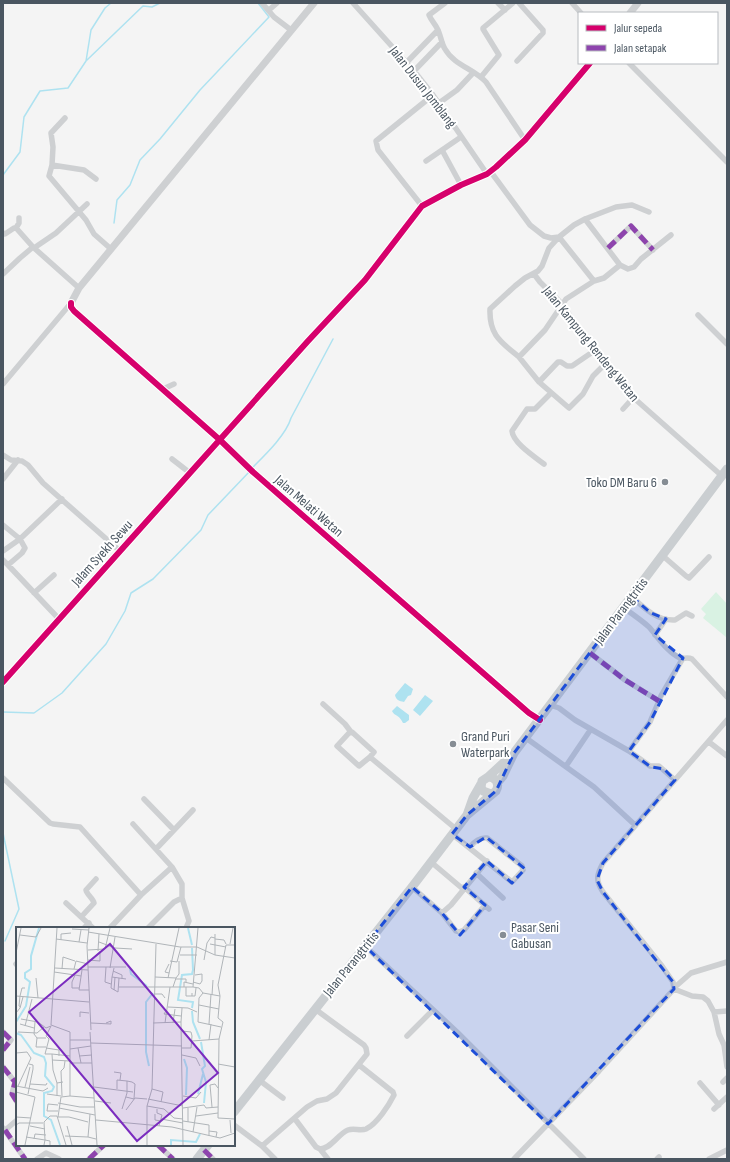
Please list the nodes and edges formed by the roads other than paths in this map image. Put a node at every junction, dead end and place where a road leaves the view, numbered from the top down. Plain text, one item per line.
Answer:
1 (262, 3) edge
2 (277, 3) edge
3 (314, 3) edge
4 (353, 3) edge
5 (445, 3) edge
6 (498, 3) edge
7 (513, 3) edge
8 (518, 3) edge
9 (572, 3) edge
10 (638, 3) edge
11 (268, 10) junction
12 (505, 10) junction
13 (580, 12) edge
14 (631, 12) edge
15 (291, 30) junction
16 (438, 30) junction
17 (442, 42) junction
18 (517, 61) dead end
19 (406, 63) junction
20 (589, 64) edge
21 (631, 64) edge
22 (414, 71) junction
23 (473, 73) junction
24 (481, 77) junction
25 (433, 95) junction
26 (439, 103) junction
27 (65, 118) dead end
28 (461, 137) junction
29 (525, 140) junction
30 (442, 150) junction
31 (426, 161) dead end
32 (727, 162) edge
33 (52, 165) junction
34 (489, 173) junction
35 (96, 179) dead end
36 (461, 185) junction
37 (87, 204) dead end
38 (422, 206) junction
39 (79, 212) junction
40 (649, 212) dead end
41 (19, 218) dead end
42 (584, 219) junction
43 (16, 228) junction
44 (3, 233) edge
45 (670, 235) dead end
46 (559, 237) junction
47 (34, 248) junction
48 (608, 248) junction
49 (111, 249) junction
50 (653, 250) junction
51 (620, 265) junction
52 (3, 274) edge
53 (534, 274) junction
54 (594, 281) junction
55 (79, 288) junction
56 (71, 303) junction
57 (562, 304) junction
58 (698, 315) dead end
59 (727, 344) edge
60 (594, 351) junction
61 (519, 357) junction
62 (606, 364) junction
63 (4, 379) edge
64 (539, 382) junction
65 (174, 384) dead end
66 (163, 389) junction
67 (551, 393) junction
68 (634, 398) junction
69 (623, 409) dead end
70 (220, 440) junction
71 (3, 454) edge
72 (172, 459) dead end
73 (18, 460) junction
74 (544, 464) dead end
75 (724, 472) edge
76 (190, 473) junction
77 (3, 479) edge
78 (62, 499) junction
79 (3, 525) edge
80 (20, 539) junction
81 (3, 551) edge
82 (120, 551) junction
83 (663, 556) junction
84 (710, 557) dead end
85 (3, 560) edge
86 (8, 565) junction
87 (54, 575) dead end
88 (34, 593) junction
89 (632, 597) junction
90 (624, 608) junction
91 (692, 616) dead end
92 (59, 619) junction
93 (666, 619) junction
94 (655, 635) junction
95 (590, 653) junction
96 (683, 658) junction
97 (3, 682) edge
98 (727, 697) edge
99 (659, 702) junction
100 (322, 704) dead end
101 (550, 705) junction
102 (540, 720) junction
103 (727, 720) edge
104 (591, 729) junction
105 (351, 732) junction
106 (526, 738) junction
107 (709, 742) junction
108 (629, 751) junction
109 (514, 753) junction
110 (727, 756) edge
111 (370, 757) junction
112 (566, 766) junction
113 (488, 777) junction
114 (3, 778) edge
115 (674, 780) junction
116 (498, 783) junction
117 (481, 784) junction
118 (491, 794) junction
119 (144, 799) dead end
120 (193, 810) dead end
121 (467, 815) junction
122 (133, 824) dead end
123 (635, 825) junction
124 (174, 830) junction
125 (454, 832) junction
126 (470, 848) junction
127 (156, 849) junction
128 (486, 860) junction
129 (431, 862) junction
130 (172, 867) junction
131 (476, 873) junction
132 (96, 879) dead end
133 (412, 887) junction
134 (464, 888) junction
135 (141, 894) junction
136 (182, 898) junction
137 (503, 898) dead end
138 (66, 903) dead end
139 (442, 913) junction
140 (82, 916) junction
141 (89, 923) junction
142 (85, 927) edge
143 (92, 927) edge
144 (111, 927) edge
145 (149, 927) edge
146 (186, 927) edge
147 (365, 946) junction
148 (727, 962) edge
149 (675, 988) junction
150 (315, 1009) junction
151 (433, 1010) junction
152 (727, 1011) edge
153 (714, 1012) junction
154 (3, 1032) edge
155 (407, 1036) dead end
156 (3, 1050) edge
157 (359, 1065) junction
158 (3, 1067) edge
159 (727, 1067) edge
160 (259, 1080) junction
161 (700, 1083) dead end
162 (727, 1097) edge
163 (283, 1098) dead end
164 (16, 1100) edge
165 (719, 1105) junction
166 (714, 1109) dead end
167 (235, 1111) edge
168 (295, 1119) junction
169 (16, 1121) edge
170 (548, 1124) junction
171 (235, 1126) edge
172 (4, 1130) edge
173 (103, 1146) edge
174 (159, 1146) edge
175 (262, 1146) junction
176 (206, 1147) edge
177 (320, 1149) junction
178 (727, 1150) edge
179 (25, 1159) edge
180 (37, 1159) edge
181 (59, 1159) edge
182 (89, 1159) edge
183 (174, 1159) edge
184 (197, 1159) edge
185 (213, 1159) edge
186 (275, 1159) edge
187 (328, 1159) edge
188 (514, 1159) edge
189 (584, 1159) edge
190 (709, 1159) edge

1 - 11 street
2 - 11 street
3 - 15 street
4 - 19 street, Jalan Dusun Jomblang
5 - 16 street
6 - 12 street
7 - 12 street
8 - 18 street
9 - 13 street
10 - 14 street
11 - 15 street
12 - 24 street
15 - 49 street
16 - 17 street
16 - 19 street
17 - 22 street
17 - 23 street
19 - 22 street, Jalan Dusun Jomblang
20 - 29 street
21 - 32 street
22 - 25 street, Jalan Dusun Jomblang
23 - 24 street
23 - 26 street
24 - 29 street
25 - 26 street, Jalan Dusun Jomblang
25 - 38 street
26 - 28 street, Jalan Dusun Jomblang
27 - 33 street
28 - 30 street
28 - 34 street, Jalan Dusun Jomblang
29 - 34 street
30 - 31 street
30 - 36 street
33 - 35 street
33 - 39 street
34 - 36 street
34 - 46 street, Jalan Dusun Jomblang
36 - 38 street
37 - 39 street
38 - 70 street, Jalam Syekh Sewu
39 - 47 street
39 - 49 street
40 - 42 street
41 - 43 street
42 - 46 street
42 - 48 street
43 - 44 street
43 - 47 street
45 - 50 street
46 - 53 street
46 - 54 street
47 - 52 street
47 - 55 street
48 - 50 street
48 - 51 street
49 - 55 street
50 - 51 street
51 - 54 street
53 - 57 street, Jalan Kampung Rendeng Wetan
53 - 61 street
54 - 57 street
55 - 56 street
56 - 63 street
56 - 66 street, Jalan Melati Wetan
57 - 60 street, Jalan Kampung Rendeng Wetan
57 - 61 street
58 - 59 street
60 - 62 street, Jalan Kampung Rendeng Wetan
60 - 64 street
61 - 64 street
62 - 67 street
62 - 68 street, Jalan Kampung Rendeng Wetan
64 - 67 street
65 - 66 street
66 - 70 street, Jalan Melati Wetan
67 - 74 street
68 - 69 street
68 - 75 street, Jalan Kampung Rendeng Wetan
70 - 76 street, Jalam Syekh Sewu
70 - 102 street, Jalan Melati Wetan
71 - 73 street
72 - 76 street
73 - 77 street
73 - 78 street
75 - 83 main road, Jalan Parangtritis
76 - 82 street, Jalam Syekh Sewu
78 - 80 street
78 - 82 street
79 - 80 street
80 - 81 street
80 - 86 street
82 - 92 street, Jalam Syekh Sewu
83 - 84 street
83 - 89 main road, Jalan Parangtritis
85 - 86 street
86 - 88 street
87 - 88 street
88 - 92 street
89 - 90 main road, Jalan Parangtritis
89 - 93 street
90 - 94 street
90 - 95 main road, Jalan Parangtritis
91 - 93 street
92 - 97 street, Jalam Syekh Sewu
93 - 94 street
94 - 96 street
95 - 99 street
95 - 101 main road, Jalan Parangtritis
96 - 98 street
96 - 99 street
99 - 108 street
100 - 105 street
101 - 102 main road, Jalan Parangtritis
101 - 104 street
102 - 106 main road, Jalan Parangtritis
103 - 107 street
104 - 108 street
104 - 112 street
105 - 111 street
105 - 111 street
106 - 109 main road, Jalan Parangtritis
106 - 112 street
107 - 110 street
107 - 115 street
108 - 115 street
109 - 113 main road, Jalan Parangtritis
109 - 116 main road, Jalan Parangtritis
111 - 125 street
112 - 123 street
113 - 116 main road
113 - 117 main road
114 - 135 street
115 - 123 street
116 - 118 main road
117 - 118 main road
117 - 121 main road, Jalan Parangtritis
118 - 121 main road, Jalan Parangtritis
119 - 124 street
120 - 124 street
121 - 125 main road, Jalan Parangtritis
122 - 127 street
123 - 149 street
124 - 127 street
125 - 126 street
125 - 129 main road, Jalan Parangtritis
126 - 128 street
126 - 128 street
127 - 130 street
128 - 131 street
129 - 133 main road, Jalan Parangtritis
129 - 134 street
130 - 135 street
130 - 136 street
131 - 134 street
131 - 137 street
132 - 140 street
133 - 139 street
133 - 147 main road, Jalan Parangtritis
134 - 139 street
134 - 139 street
135 - 144 street
136 - 145 street
136 - 146 street
138 - 140 street
140 - 141 street
141 - 142 street
141 - 143 street
147 - 150 main road, Jalan Parangtritis
147 - 151 street
148 - 149 street
149 - 153 street
149 - 170 street
150 - 157 street
150 - 160 main road, Jalan Parangtritis
151 - 155 street
151 - 170 street
152 - 153 street
153 - 159 street
154 - 156 street
157 - 168 street
157 - 177 street
158 - 164 street
160 - 163 street
160 - 167 main road, Jalan Parangtritis
161 - 165 street
162 - 165 street
165 - 166 street
168 - 175 street
168 - 177 street
169 - 172 street
170 - 188 street
170 - 189 street
171 - 175 street
172 - 179 street
173 - 182 street
174 - 183 street
175 - 186 street
176 - 184 main road
176 - 185 street
177 - 187 street
178 - 190 street
180 - 181 street

